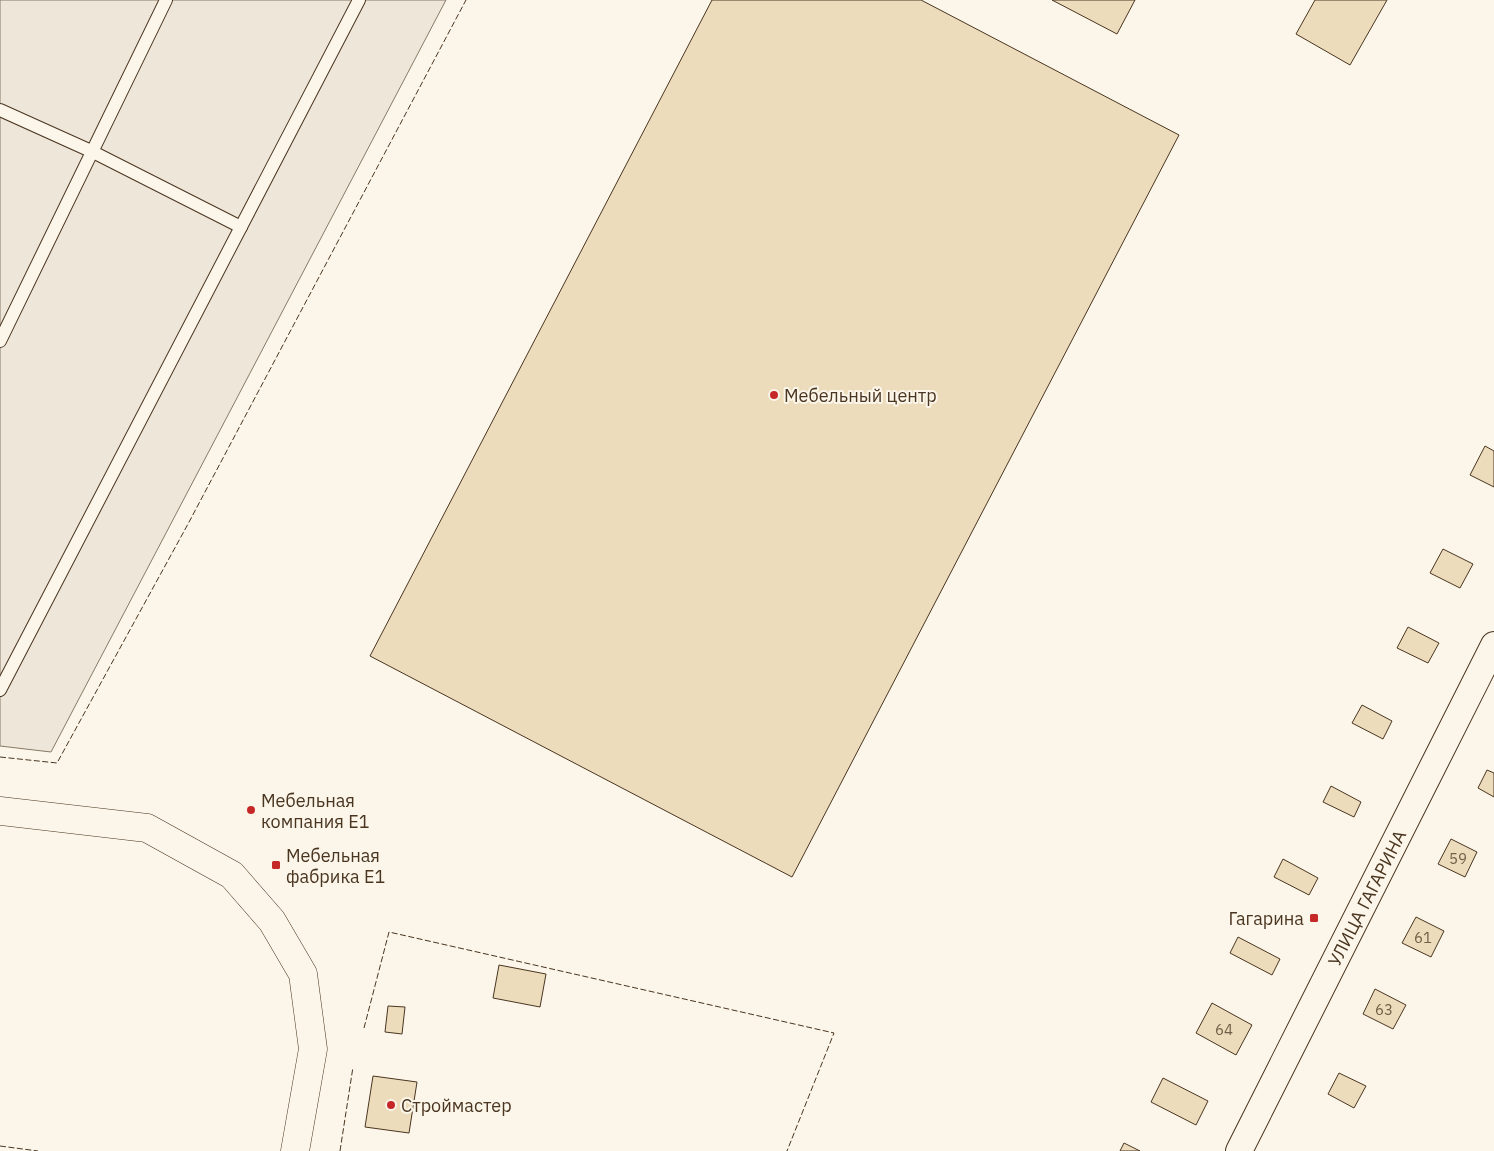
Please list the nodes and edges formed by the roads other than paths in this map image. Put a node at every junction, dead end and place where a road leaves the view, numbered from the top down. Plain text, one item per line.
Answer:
1 (166, 0) edge
2 (360, 0) edge
3 (0, 110) edge
4 (90, 151) junction
5 (241, 227) junction
6 (0, 341) edge
7 (1494, 645) edge
8 (0, 690) edge
9 (0, 811) edge
10 (295, 1151) edge
11 (1239, 1151) edge

1 - 4 lane
2 - 5 lane
3 - 4 lane
4 - 5 lane
4 - 6 lane
5 - 8 lane
7 - 11 street, УЛИЦА ГАГАРИНА
9 - 10 street

